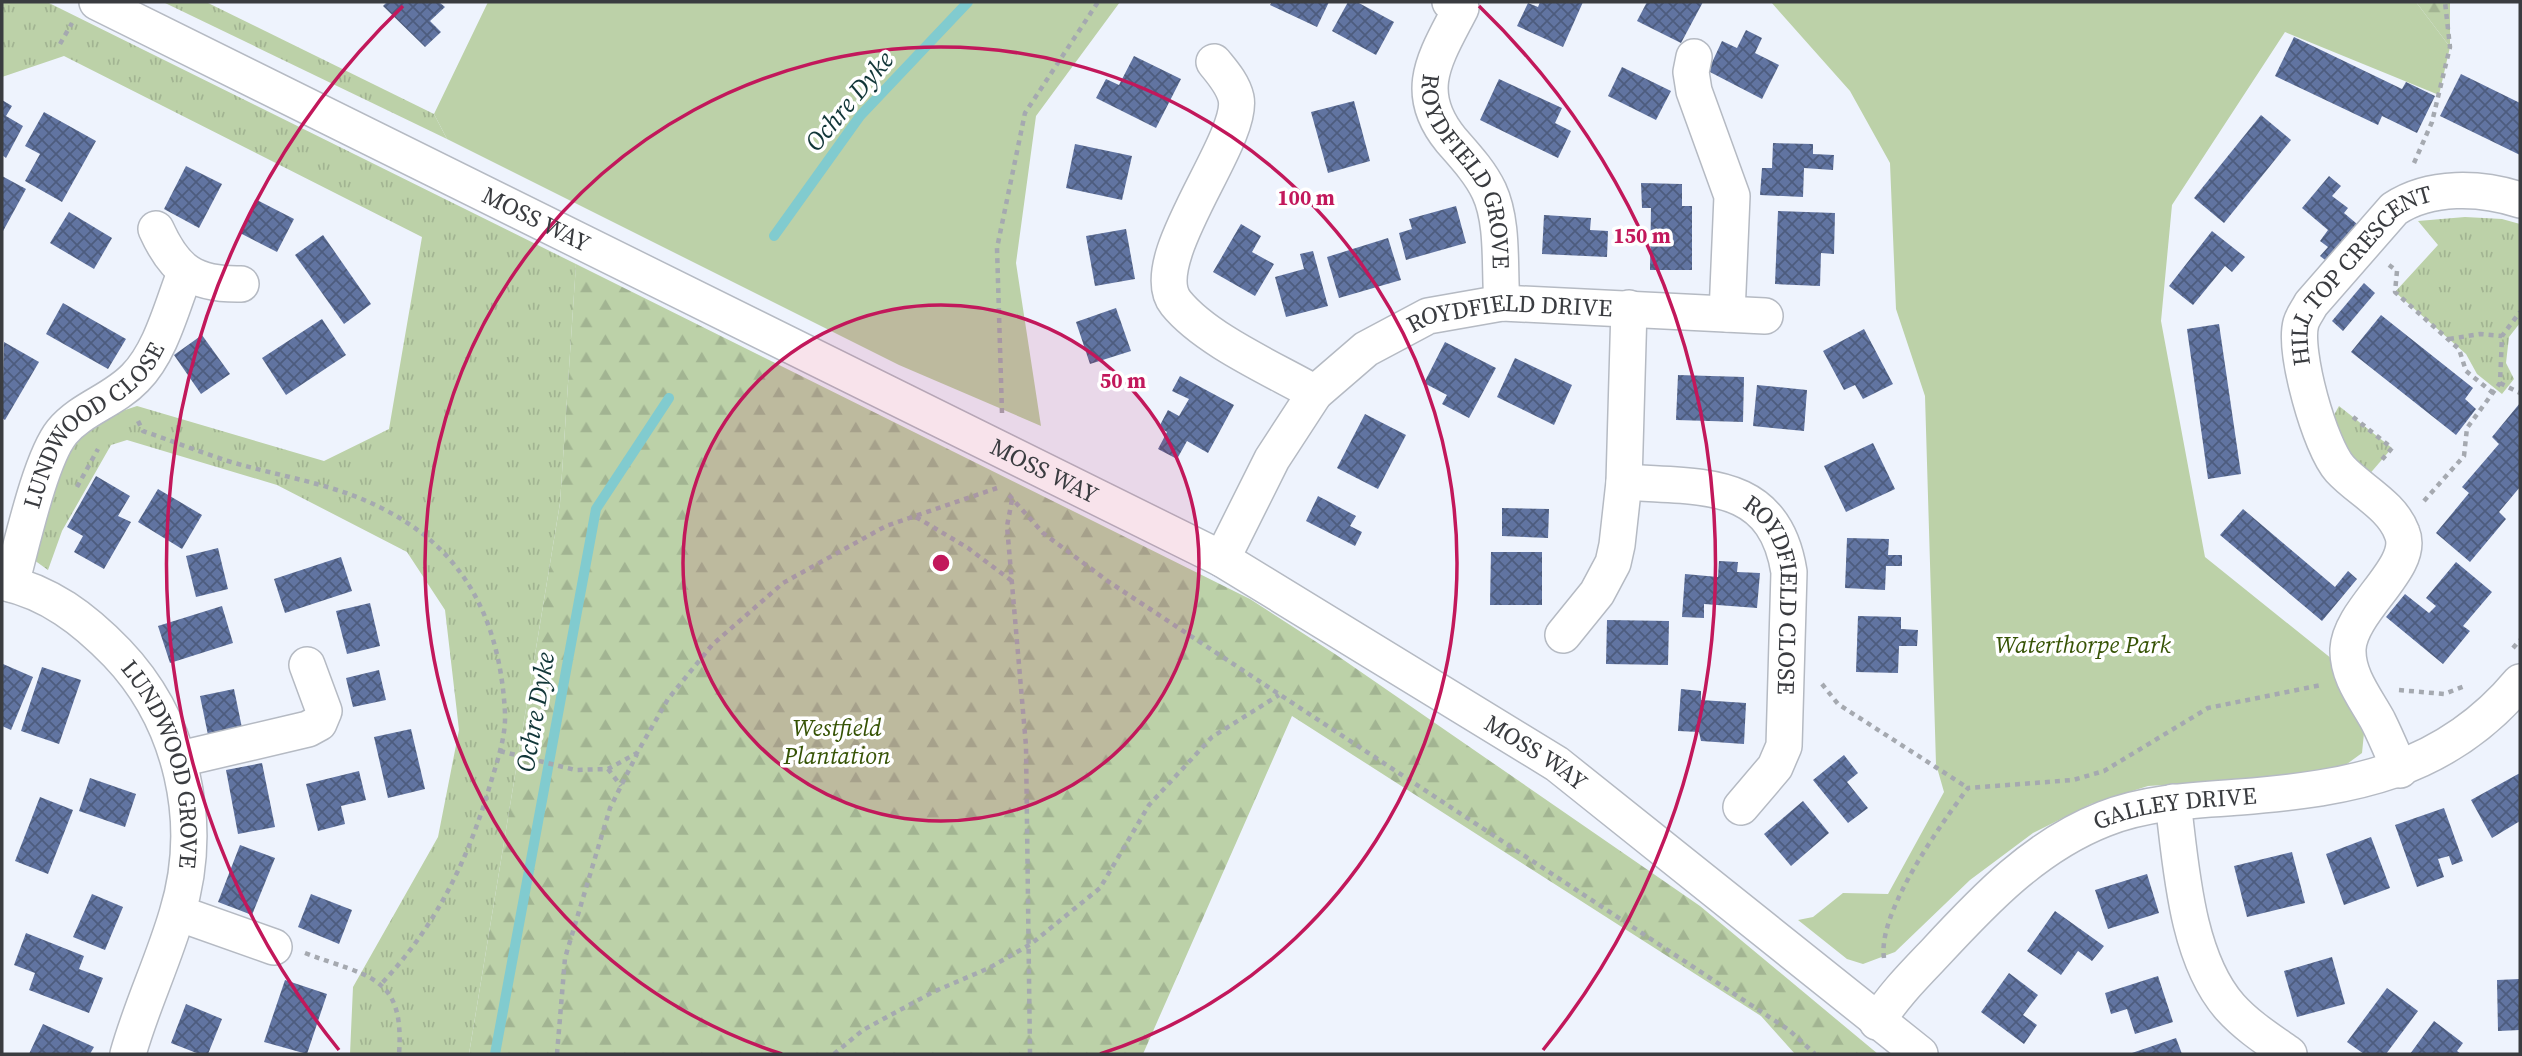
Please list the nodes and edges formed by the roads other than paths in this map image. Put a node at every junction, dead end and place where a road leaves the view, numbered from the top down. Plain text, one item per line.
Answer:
1 (97, 2) edge
2 (1455, 5) edge
3 (1694, 57) dead end
4 (1214, 62) dead end
5 (2520, 200) edge
6 (156, 229) dead end
7 (185, 273) junction
8 (241, 284) dead end
9 (1502, 303) junction
10 (1629, 308) junction
11 (1727, 314) junction
12 (1765, 316) dead end
13 (1315, 393) junction
14 (1624, 482) junction
15 (1222, 559) junction
16 (6, 583) edge
17 (1563, 635) dead end
18 (307, 665) dead end
19 (2512, 669) edge
20 (180, 759) junction
21 (2400, 770) junction
22 (2173, 802) junction
23 (1741, 807) dead end
24 (178, 913) junction
25 (274, 947) road end
26 (1877, 1022) junction
27 (128, 1054) edge
28 (1920, 1054) edge
29 (2289, 1054) edge

1 - 15 street, MOSS WAY
2 - 9 street, ROYDFIELD GROVE
3 - 11 street
4 - 13 street
5 - 21 street, HILL TOP CRESCENT
6 - 7 street
7 - 8 street
7 - 16 street, LUNDWOOD CLOSE
9 - 10 street, ROYDFIELD DRIVE
9 - 13 street, ROYDFIELD DRIVE
10 - 11 street, ROYDFIELD DRIVE
10 - 14 street
11 - 12 street, ROYDFIELD DRIVE
13 - 15 street, ROYDFIELD DRIVE
14 - 17 street
14 - 23 street, ROYDFIELD CLOSE
15 - 26 street, MOSS WAY
16 - 20 street, LUNDWOOD GROVE
18 - 20 street
19 - 21 street, GALLEY DRIVE
20 - 24 street, LUNDWOOD GROVE
21 - 22 street, GALLEY DRIVE
22 - 26 street, GALLEY DRIVE
22 - 29 street
24 - 25 street
24 - 27 street, LUNDWOOD GROVE
26 - 28 street, MOSS WAY

